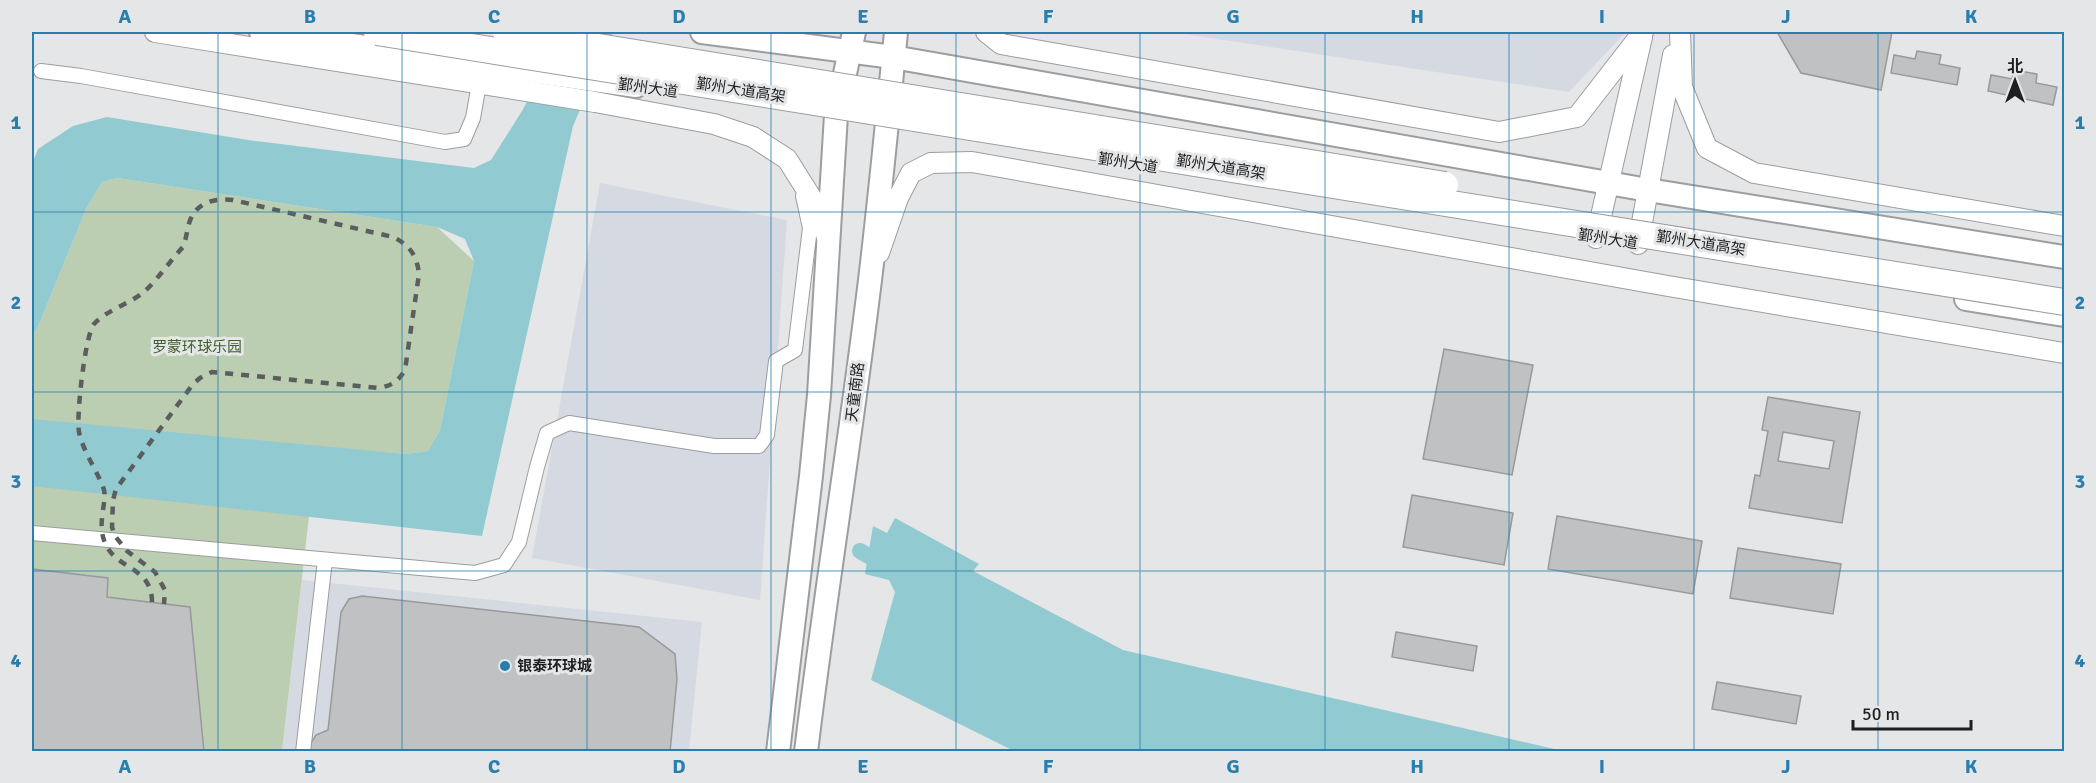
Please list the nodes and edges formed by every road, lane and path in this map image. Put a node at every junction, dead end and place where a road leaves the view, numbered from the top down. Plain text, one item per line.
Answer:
1 (155, 32) edge
2 (261, 32) edge
3 (377, 32) edge
4 (506, 32) edge
5 (702, 32) edge
6 (896, 32) edge
7 (986, 32) edge
8 (1643, 32) edge
9 (1678, 32) edge
10 (851, 42) edge
11 (893, 57) junction
12 (41, 71) dead end
13 (524, 81) junction
14 (479, 84) junction
15 (836, 115) junction
16 (885, 124) junction
17 (800, 179) junction
18 (1609, 183) junction
19 (1648, 190) junction
20 (2064, 226) edge
21 (1596, 238) junction
22 (1638, 244) junction
23 (2064, 257) edge
24 (825, 272) junction
25 (870, 278) junction
26 (2064, 285) edge
27 (2064, 302) edge
28 (2064, 315) edge
29 (2064, 353) edge
30 (32, 533) edge
31 (325, 560) junction
32 (303, 752) edge
33 (778, 752) edge
34 (806, 752) edge

1 - 14 street
2 - 13 main road, 鄞州大道
3 - 27 highway, 鄞州大道高架, bridge
4 - 26 highway, 鄞州大道高架, bridge
5 - 10 main road
6 - 11 main road, 天童南路
7 - 8 street
8 - 18 street
9 - 19 street
9 - 20 street
10 - 11 main road
10 - 15 main road
11 - 16 main road, 天童南路
11 - 18 main road
12 - 14 street
13 - 14 street
13 - 15 main road, 鄞州大道
13 - 17 street
15 - 16 main road, 鄞州大道
15 - 24 main road
16 - 21 main road, 鄞州大道
16 - 25 main road, 天童南路
17 - 24 street
17 - 31 street
18 - 19 main road
18 - 21 street
19 - 22 street
19 - 23 main road
21 - 22 main road, 鄞州大道
22 - 28 main road, 鄞州大道
24 - 33 main road
25 - 29 street, 鄞州大道
25 - 34 main road, 天童南路
30 - 31 street
31 - 32 street

